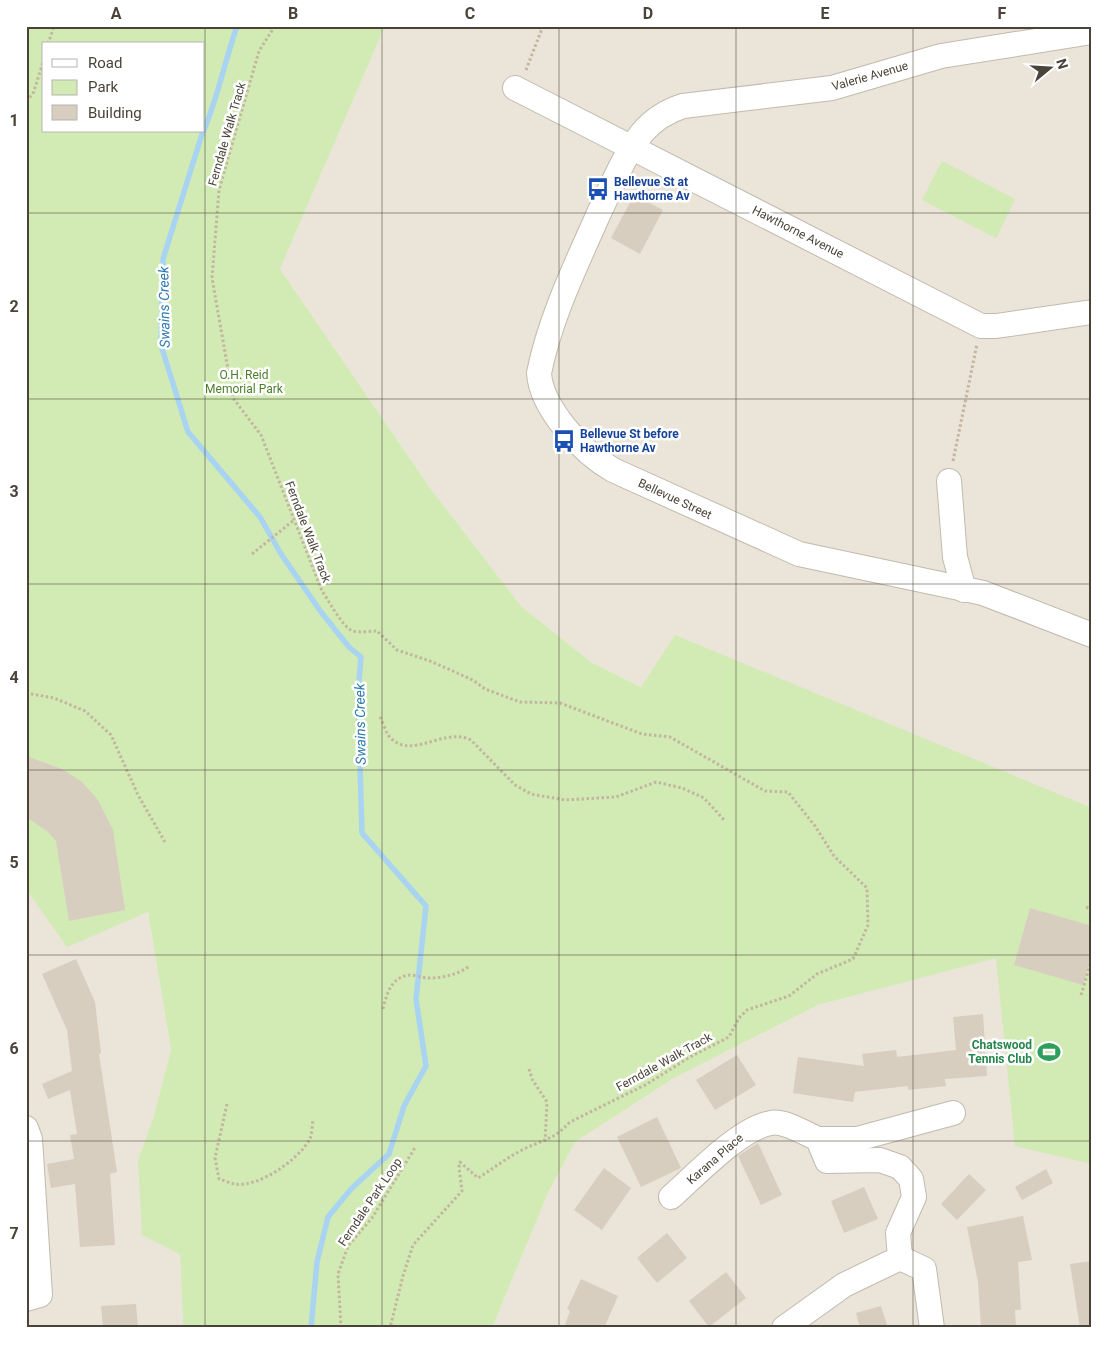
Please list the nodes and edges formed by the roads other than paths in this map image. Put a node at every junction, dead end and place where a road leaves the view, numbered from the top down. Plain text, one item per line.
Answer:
1 (1092, 32) edge
2 (515, 88) road end
3 (632, 147) junction
4 (1092, 312) edge
5 (949, 481) road end
6 (964, 590) junction
7 (1092, 635) edge
8 (952, 1113) dead end
9 (26, 1128) edge
10 (818, 1139) junction
11 (671, 1197) dead end
12 (900, 1258) junction
13 (26, 1299) edge
14 (784, 1328) edge
15 (932, 1328) edge

1 - 3 street, Valerie Avenue
2 - 3 street, Hawthorne Avenue
3 - 4 street, Hawthorne Avenue
3 - 6 street, Bellevue Street
5 - 6 street
6 - 7 street, Bellevue Street
8 - 10 street, Karana Place
9 - 13 street
10 - 11 street, Karana Place
10 - 12 street
12 - 14 street
12 - 15 street

